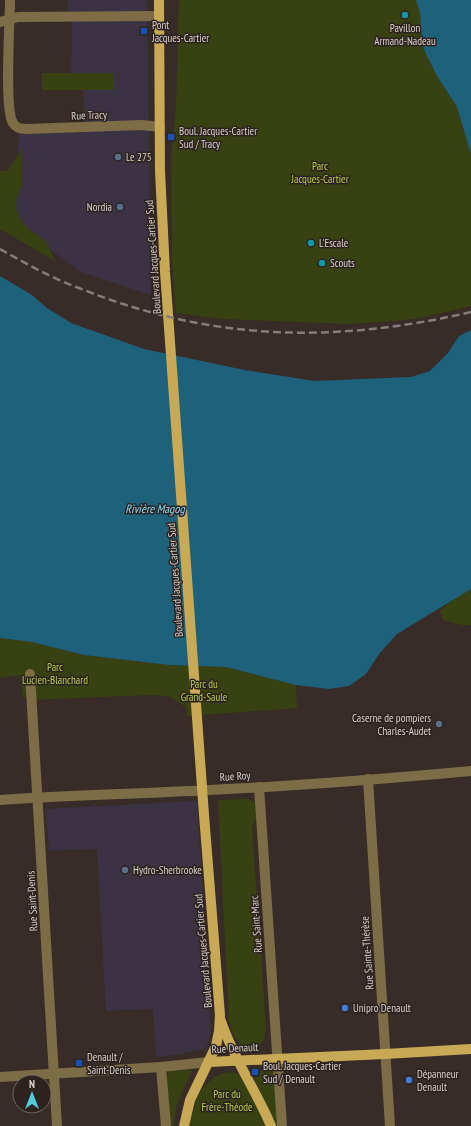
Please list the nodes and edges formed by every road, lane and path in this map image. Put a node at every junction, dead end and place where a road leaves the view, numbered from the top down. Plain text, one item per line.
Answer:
1 (10, 0) edge
2 (159, 0) edge
3 (159, 16) junction
4 (5, 21) edge
5 (160, 127) junction
6 (30, 674) dead end
7 (471, 771) edge
8 (368, 779) junction
9 (259, 787) junction
10 (38, 798) junction
11 (0, 800) edge
12 (220, 1015) junction
13 (471, 1048) edge
14 (386, 1054) junction
15 (278, 1058) junction
16 (238, 1060) junction
17 (209, 1062) junction
18 (161, 1067) junction
19 (54, 1074) junction
20 (0, 1077) edge
21 (57, 1126) edge
22 (166, 1126) edge
23 (184, 1126) edge
24 (271, 1126) edge
25 (282, 1126) edge
26 (390, 1126) edge

1 - 4 street
2 - 3 main road, Boulevard Jacques-Cartier Sud
3 - 4 street
3 - 5 main road, Boulevard Jacques-Cartier Sud
4 - 5 street, Rue Tracy
5 - 12 main road, Boulevard Jacques-Cartier Sud
6 - 10 street, Rue Saint-Denis
7 - 8 street, Rue Roy
8 - 9 street, Rue Roy
8 - 14 street, Rue Sainte-Thérèse
9 - 10 street, Rue Roy
9 - 15 street, Rue Saint-Marc
10 - 11 street, Rue Roy
10 - 19 street, Rue Saint-Denis
12 - 16 main road, Boulevard Jacques-Cartier Sud
12 - 17 main road, Boulevard Jacques-Cartier Sud
13 - 14 main road, Rue Denault
14 - 15 main road, Rue Denault
14 - 26 street, Rue Sainte-Thérèse
15 - 16 main road, Rue Denault
15 - 25 street, Rue Saint-Marc
16 - 17 main road, Rue Denault
16 - 24 main road, Boulevard Jacques-Cartier Sud
17 - 18 street, Rue Denault
17 - 23 main road, Boulevard Jacques-Cartier Sud
18 - 19 street, Rue Denault
18 - 22 street
19 - 20 street, Rue Denault
19 - 21 street, Rue Saint-Denis

